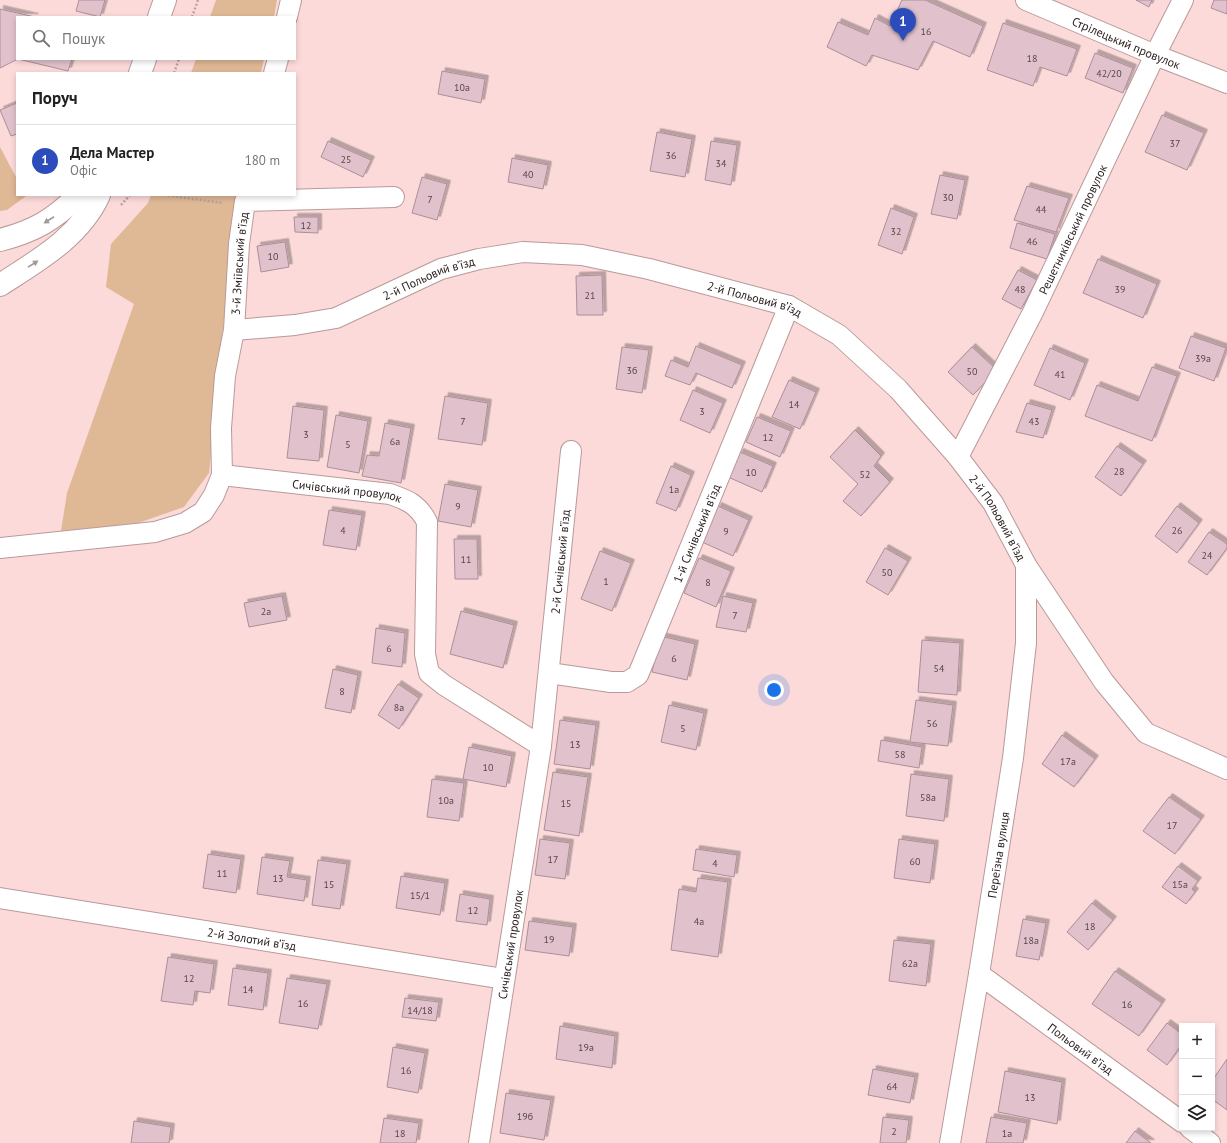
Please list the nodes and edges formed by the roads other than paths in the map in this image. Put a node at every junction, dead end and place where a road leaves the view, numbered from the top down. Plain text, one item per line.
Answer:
1 (165, 0) edge
2 (291, 0) edge
3 (1026, 0) edge
4 (1183, 0) edge
5 (159, 16) edge
6 (287, 16) edge
7 (1154, 55) junction
8 (145, 60) edge
9 (278, 60) edge
10 (140, 72) edge
11 (274, 72) edge
12 (1227, 83) edge
13 (78, 196) edge
14 (99, 196) edge
15 (394, 197) dead end
16 (245, 201) edge
17 (0, 240) edge
18 (0, 285) edge
19 (789, 306) junction
20 (234, 330) junction
21 (571, 451) dead end
22 (958, 457) junction
23 (222, 475) junction
24 (0, 548) edge
25 (1026, 565) junction
26 (549, 673) junction
27 (541, 746) junction
28 (1227, 769) edge
29 (0, 898) edge
30 (979, 974) junction
31 (504, 979) junction
32 (1179, 1120) edge
33 (1194, 1131) edge
34 (479, 1143) edge
35 (950, 1143) edge
36 (1210, 1143) edge

1 - 5 main road
2 - 6 street
3 - 7 street, Стрілецький провулок
4 - 7 street, Решетниківський провулок
7 - 12 street, Стрілецький провулок
7 - 22 street, Решетниківський провулок
8 - 10 main road
9 - 11 street
13 -> 17 main road
18 -> 14 main road
15 - 16 street, 3-й Зміївський в’їзд
16 - 20 street, 3-й Зміївський в’їзд
19 - 20 street, 2-й Польовий в’їзд
19 - 22 street, 2-й Польовий в’їзд
19 - 26 street, 1-й Сичівський в’їзд
20 - 23 street
21 - 26 street, 2-й Сичівський в’їзд
22 - 25 street, 2-й Польовий в’їзд
23 - 24 street
23 - 27 street, Сичівський провулок
25 - 28 street, 2-й Польовий в’їзд
25 - 30 street, Переїзна вулиця
26 - 27 street, Сичівський провулок
27 - 31 street, Сичівський провулок
29 - 31 street, 2-й Золотий в’їзд
30 - 32 street, Польовий в’їзд
30 - 35 street, Переїзна вулиця
31 - 34 street, Сичівський провулок
33 - 36 street

